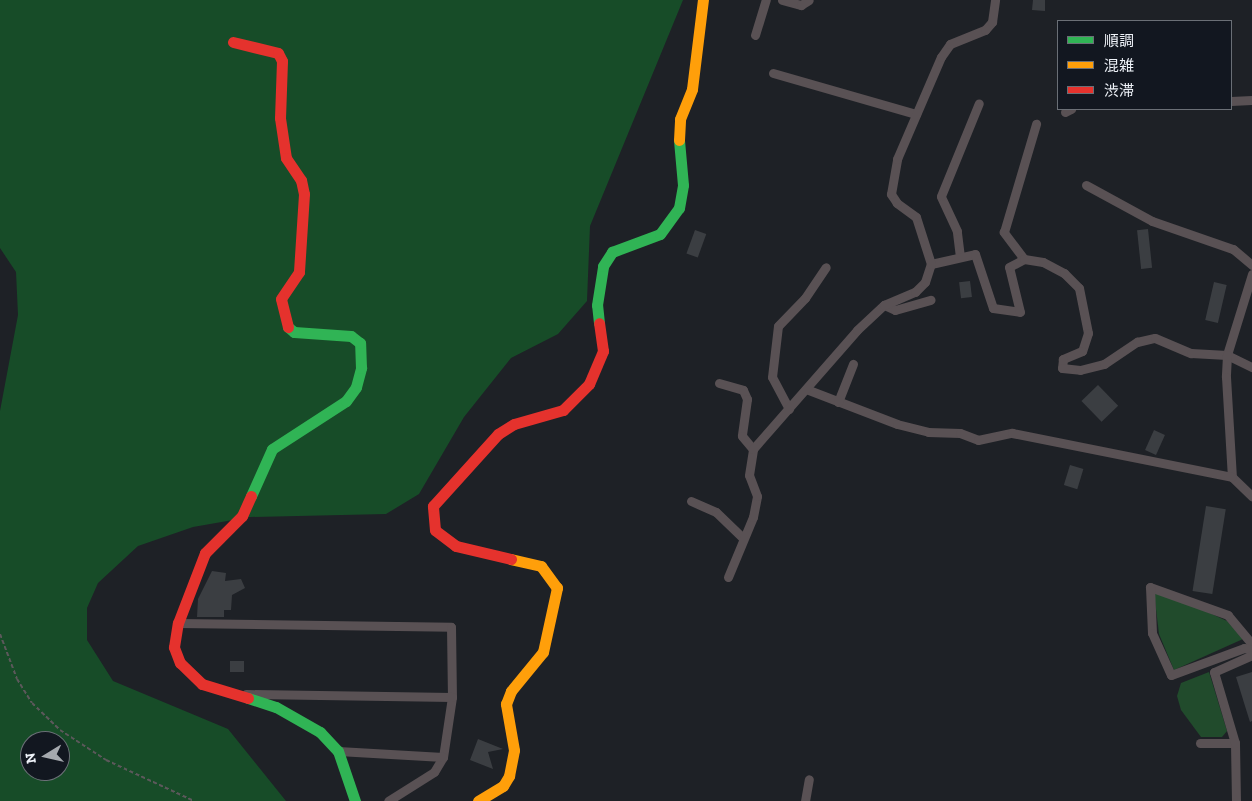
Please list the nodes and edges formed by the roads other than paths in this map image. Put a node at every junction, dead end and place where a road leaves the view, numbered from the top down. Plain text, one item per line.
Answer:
1 (703, 0) edge
2 (766, 0) edge
3 (782, 0) edge
4 (809, 0) edge
5 (995, 0) edge
6 (755, 35) dead end
7 (233, 42) dead end
8 (773, 73) dead end
9 (1252, 100) edge
10 (1232, 101) edge
11 (978, 103) dead end
12 (916, 114) junction
13 (1036, 124) dead end
14 (1086, 185) dead end
15 (960, 257) junction
16 (1024, 259) junction
17 (931, 264) junction
18 (1252, 265) edge
19 (826, 267) dead end
20 (1252, 274) edge
21 (931, 300) dead end
22 (884, 306) junction
23 (1227, 355) junction
24 (854, 364) dead end
25 (1252, 367) edge
26 (719, 383) dead end
27 (806, 389) junction
28 (838, 402) junction
29 (789, 409) junction
30 (753, 449) junction
31 (1232, 477) junction
32 (1252, 496) edge
33 (691, 501) dead end
34 (742, 537) junction
35 (728, 576) dead end
36 (178, 623) junction
37 (1252, 644) edge
38 (1252, 650) edge
39 (1252, 655) edge
40 (231, 694) junction
41 (452, 697) junction
42 (1200, 743) dead end
43 (1234, 743) junction
44 (338, 751) junction
45 (443, 757) junction
46 (809, 779) dead end
47 (355, 801) edge
48 (388, 801) edge
49 (478, 801) edge
50 (805, 801) edge
51 (1236, 801) edge

1 - 49 street
2 - 6 street
3 - 4 street
5 - 12 street
7 - 36 street
8 - 12 street
9 - 10 street
11 - 15 street
12 - 17 street
13 - 16 street
14 - 18 street
15 - 16 street
15 - 17 street
16 - 23 street
17 - 22 street
19 - 29 street
20 - 23 street
21 - 22 street
22 - 27 street
23 - 25 street
23 - 31 street
24 - 28 street
26 - 30 street
27 - 28 street
27 - 29 street
28 - 31 street
29 - 30 street
30 - 34 street
31 - 32 street
33 - 34 street
34 - 35 street
36 - 40 street
36 - 41 street
37 - 38 street
39 - 43 street
40 - 41 street
40 - 44 street
41 - 45 street
42 - 43 street
43 - 51 street
44 - 45 street
44 - 47 street
45 - 48 street
46 - 50 street

